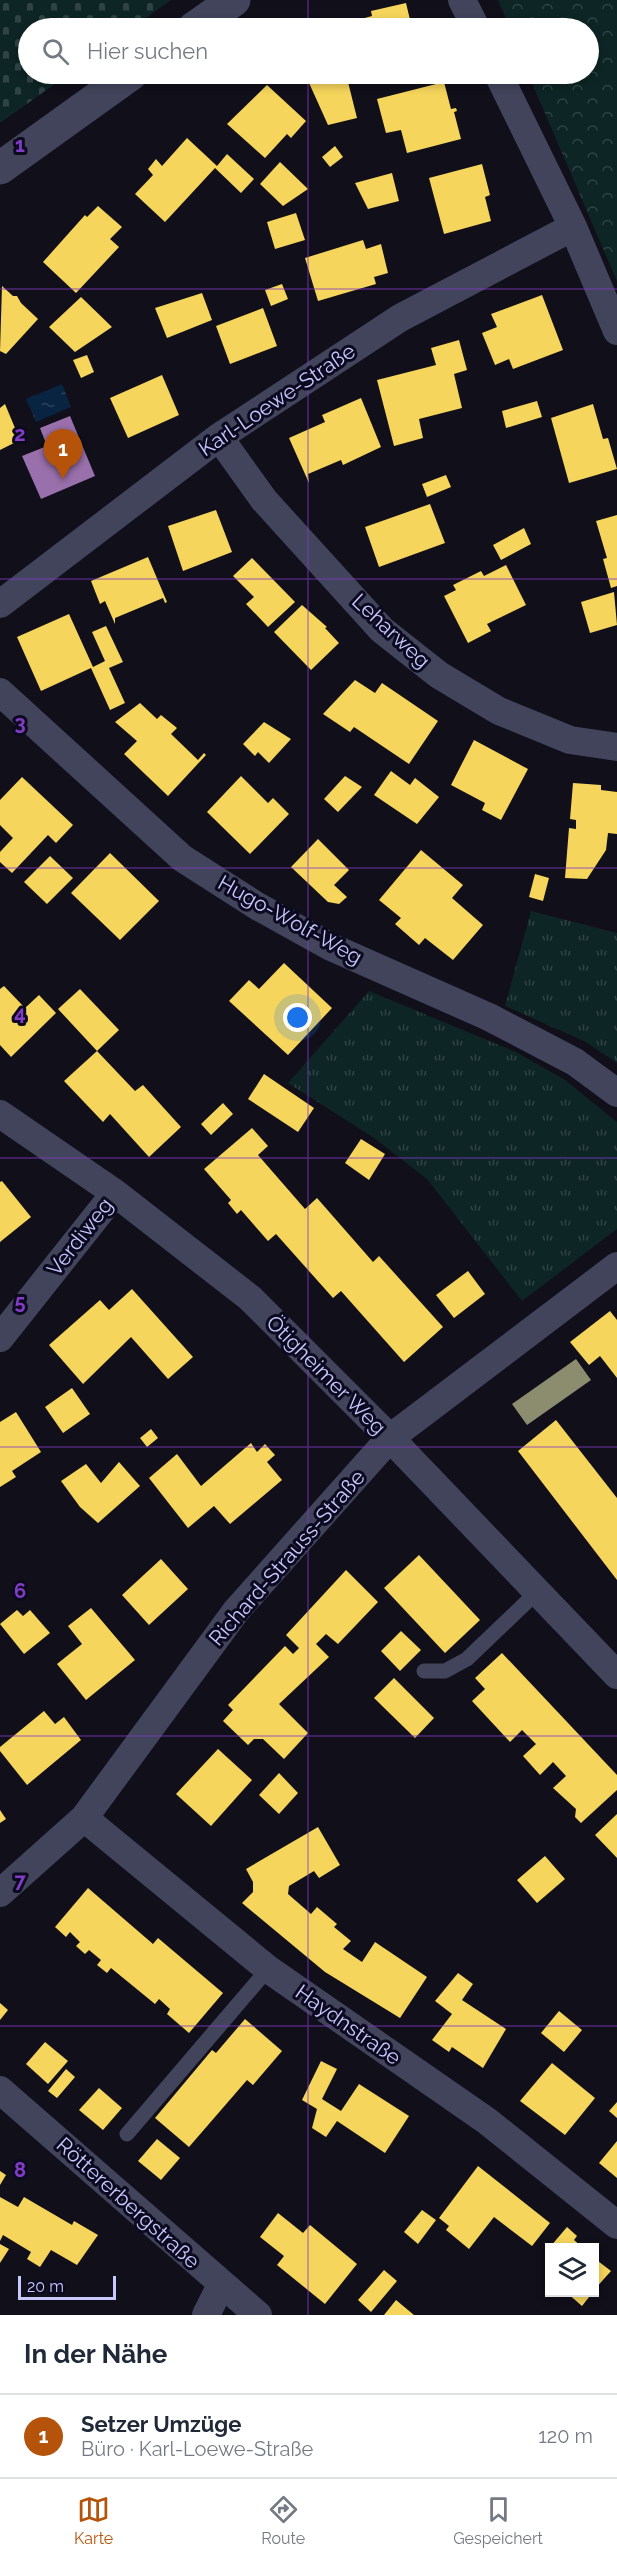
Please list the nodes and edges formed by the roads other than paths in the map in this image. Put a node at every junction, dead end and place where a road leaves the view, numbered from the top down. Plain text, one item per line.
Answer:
1 (234, 0) edge
2 (462, 0) edge
3 (208, 18) edge
4 (471, 18) edge
5 (117, 84) edge
6 (503, 84) edge
7 (0, 168) edge
8 (573, 227) junction
9 (617, 331) edge
10 (219, 437) junction
11 (0, 604) edge
12 (0, 692) edge
13 (617, 747) edge
14 (617, 1093) edge
15 (0, 1114) edge
16 (115, 1192) junction
17 (617, 1266) edge
18 (0, 1338) edge
19 (390, 1438) junction
20 (537, 1592) junction
21 (423, 1671) dead end
22 (617, 1676) edge
23 (84, 1818) junction
24 (0, 1893) edge
25 (268, 1969) junction
26 (0, 2090) edge
27 (127, 2134) dead end
28 (617, 2224) edge
29 (221, 2285) junction
30 (206, 2315) edge
31 (258, 2315) edge

1 - 3 street
2 - 4 street
5 - 7 street
6 - 8 street
8 - 9 street
8 - 10 street, Karl-Loewe-Straße
10 - 11 street, Karl-Loewe-Straße
10 - 13 street, Leharweg
12 - 14 street, Hugo-Wolf-Weg
15 - 16 street, Ötigheimer Weg
16 - 18 street, Verdiweg
16 - 19 street, Ötigheimer Weg
17 - 19 street, Richard-Strauss-Straße
19 - 20 street, Ötigheimer Weg
19 - 23 street, Richard-Strauss-Straße
20 - 21 lane
20 - 22 street, Ötigheimer Weg
23 - 24 street, Richard-Strauss-Straße
23 - 25 street, Haydnstraße
25 - 27 lane
25 - 28 street, Haydnstraße
26 - 29 street, Röttererbergstraße
29 - 30 street
29 - 31 street, Röttererbergstraße

